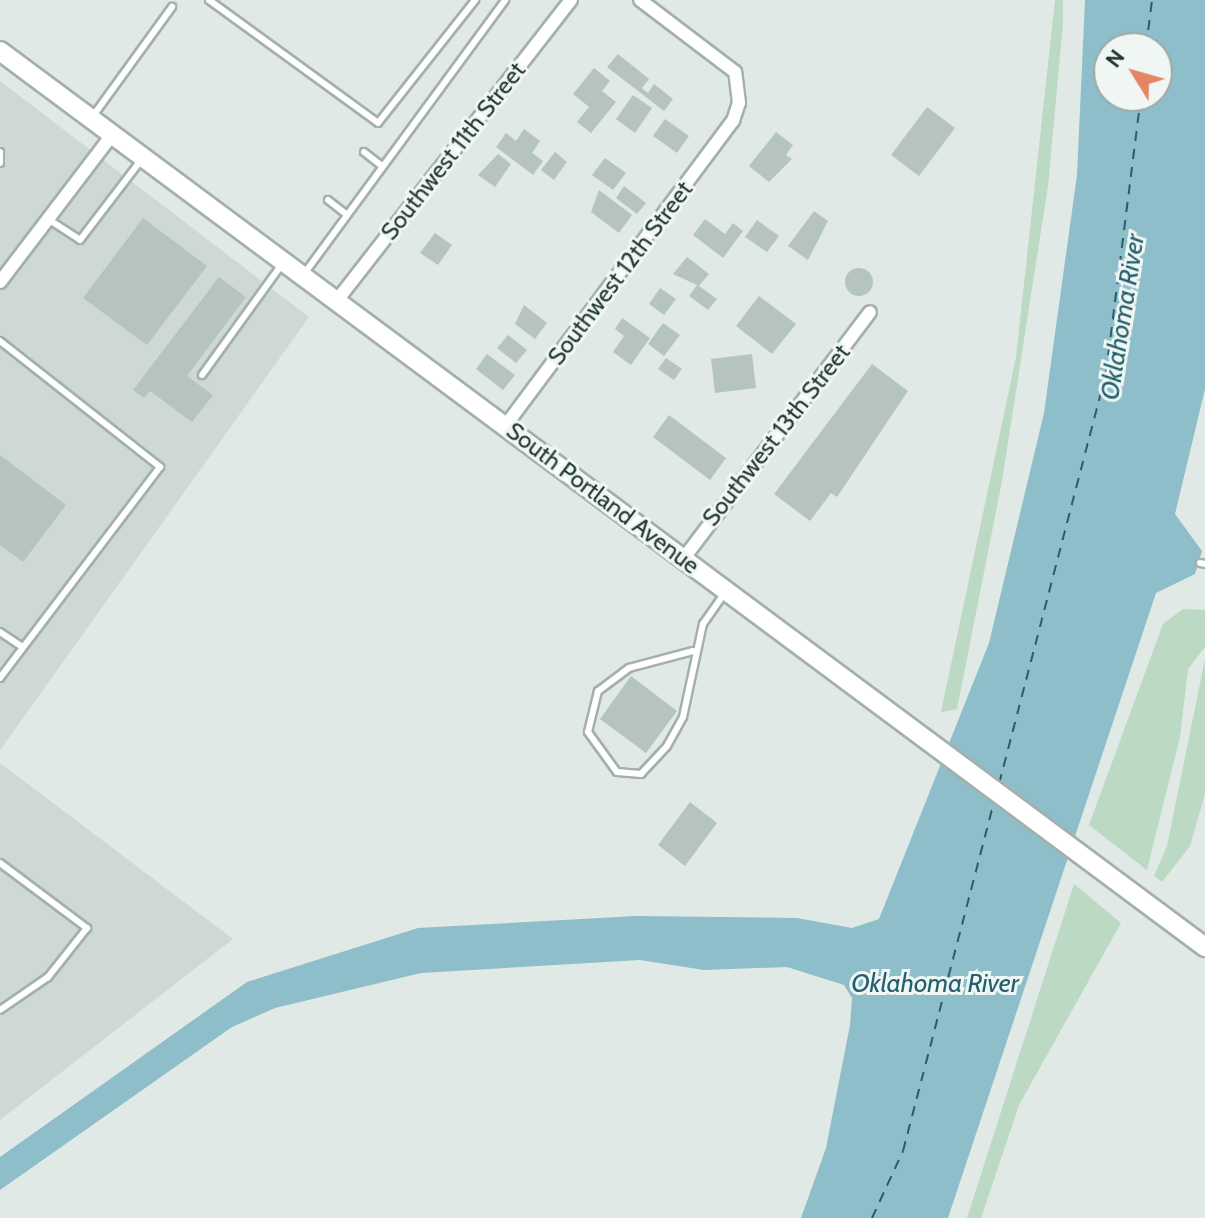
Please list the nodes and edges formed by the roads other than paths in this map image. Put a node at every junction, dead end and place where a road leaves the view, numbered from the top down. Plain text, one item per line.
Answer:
1 (209, 0) edge
2 (475, 0) edge
3 (505, 0) edge
4 (571, 0) edge
5 (640, 0) edge
6 (172, 7) dead end
7 (0, 51) edge
8 (91, 119) junction
9 (112, 135) junction
10 (0, 152) edge
11 (364, 152) dead end
12 (142, 158) junction
13 (0, 163) edge
14 (382, 166) junction
15 (328, 200) dead end
16 (346, 214) junction
17 (48, 219) junction
18 (283, 263) junction
19 (302, 277) junction
20 (0, 282) edge
21 (335, 303) junction
22 (870, 312) dead end
23 (0, 341) edge
24 (202, 375) dead end
25 (506, 425) junction
26 (684, 558) junction
27 (727, 590) junction
28 (0, 632) edge
29 (22, 647) junction
30 (693, 651) junction
31 (0, 678) edge
32 (0, 863) edge
33 (1205, 947) edge
34 (0, 1010) edge

1 - 2 lane
3 - 14 lane
4 - 21 street, Southwest 11th Street
5 - 25 street, Southwest 12th Street
6 - 8 lane
7 - 8 main road, South Portland Avenue
8 - 9 main road, South Portland Avenue
9 - 12 main road, South Portland Avenue
9 - 17 street
10 - 13 lane
11 - 14 lane
12 - 17 lane
12 - 18 main road, South Portland Avenue
14 - 16 lane
15 - 16 lane
16 - 19 lane
17 - 20 street
18 - 19 main road, South Portland Avenue
18 - 24 lane
19 - 21 main road, South Portland Avenue
21 - 25 main road, South Portland Avenue
22 - 26 street, Southwest 13th Street
23 - 29 lane
25 - 26 main road, South Portland Avenue
26 - 27 main road, South Portland Avenue
27 - 30 lane
27 - 33 main road, South Portland Avenue
28 - 29 lane
29 - 31 lane
30 - 30 lane
32 - 34 lane

